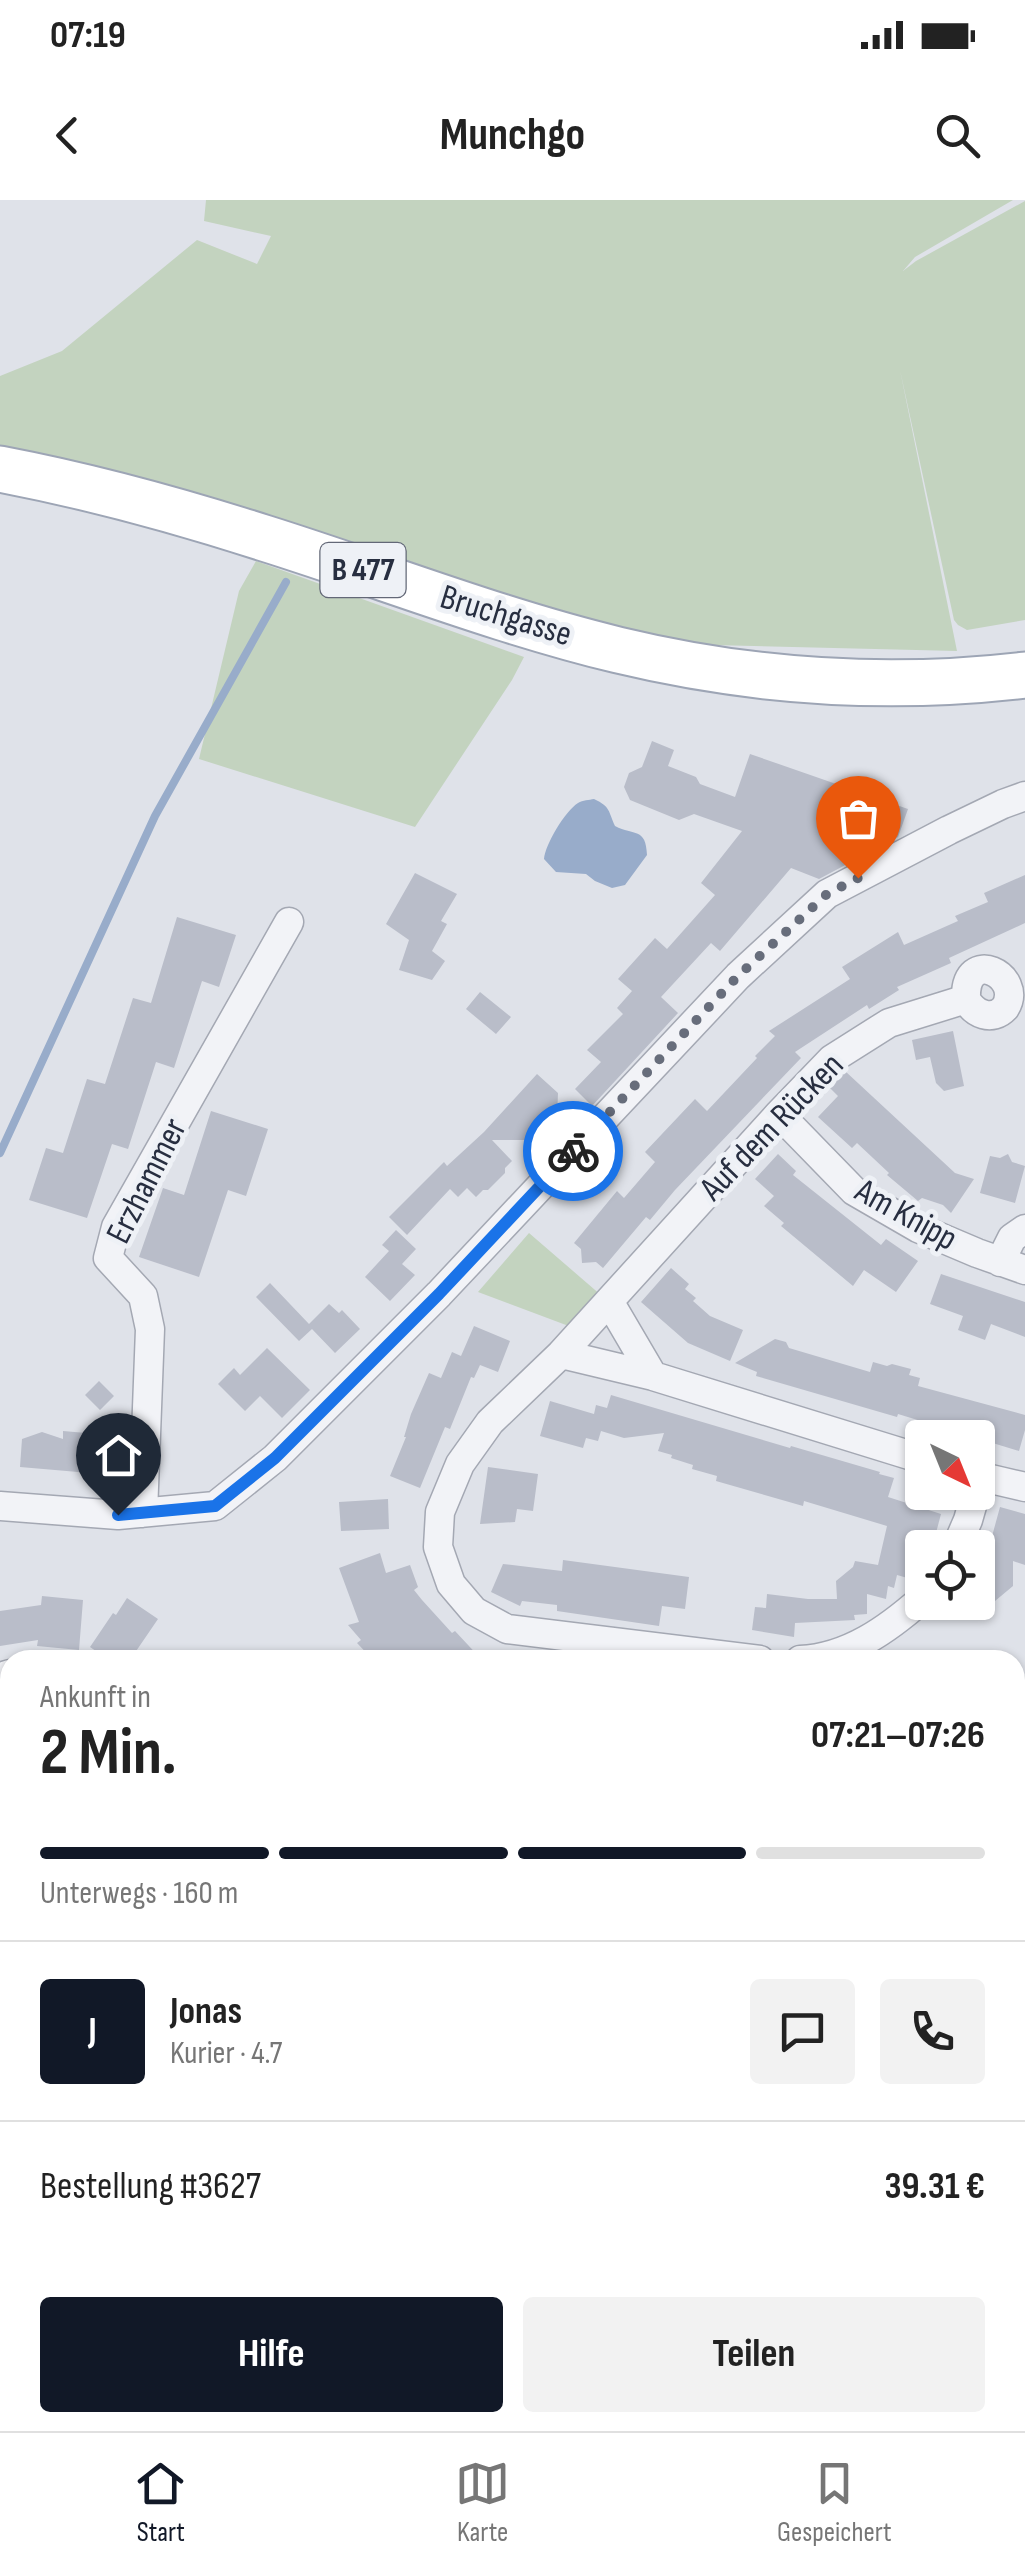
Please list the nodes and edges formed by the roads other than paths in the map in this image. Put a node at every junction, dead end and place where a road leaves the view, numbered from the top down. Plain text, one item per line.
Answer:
1 (0, 468) edge
2 (1025, 675) edge
3 (1025, 796) edge
4 (288, 922) dead end
5 (966, 998) dead end
6 (778, 1114) junction
7 (1025, 1230) edge
8 (1012, 1266) edge
9 (608, 1301) junction
10 (569, 1346) junction
11 (653, 1376) junction
12 (905, 1455) edge
13 (995, 1484) edge
14 (1025, 1486) edge
15 (0, 1506) edge
16 (144, 1512) junction
17 (905, 1614) edge
18 (676, 1650) edge
19 (847, 1650) edge

1 - 2 main road, Bruchgasse / B 477
3 - 16 street
4 - 16 street, Erzhammer
5 - 6 street, Auf dem Rücken
6 - 8 street, Am Knipp
6 - 9 street, Auf dem Rücken
7 - 8 street, Am Knipp
9 - 10 street, Auf dem Rücken
9 - 11 street
10 - 11 street
10 - 18 street, Auf dem Rücken
11 - 12 street
13 - 14 street
15 - 16 street
17 - 19 street

